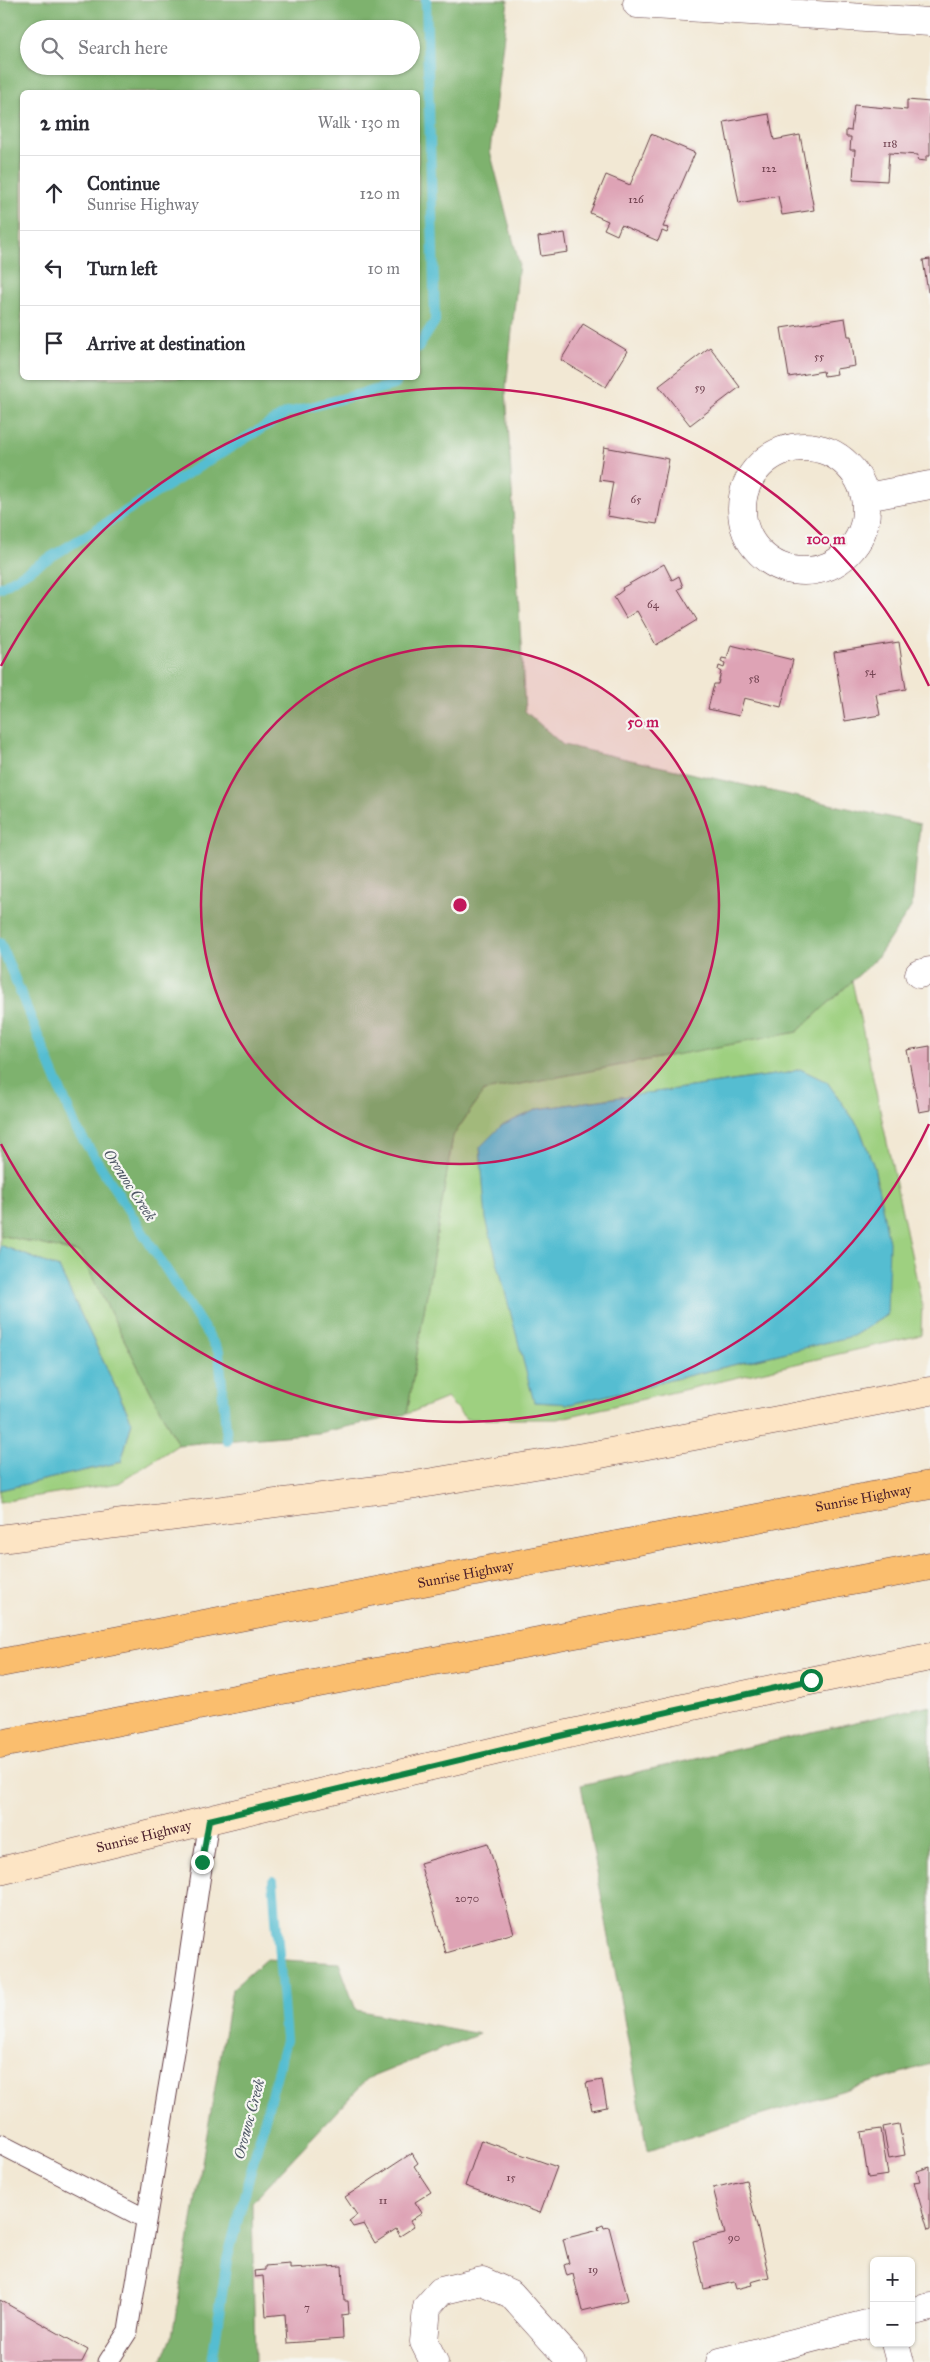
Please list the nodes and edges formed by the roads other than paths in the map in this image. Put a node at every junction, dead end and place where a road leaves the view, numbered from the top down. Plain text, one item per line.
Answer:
1 (637, 4) dead end
2 (930, 22) edge
3 (930, 485) edge
4 (867, 497) junction
5 (930, 1391) edge
6 (930, 1485) edge
7 (0, 1539) edge
8 (930, 1566) edge
9 (930, 1657) edge
10 (0, 1663) edge
11 (0, 1744) edge
12 (209, 1820) junction
13 (0, 1871) edge
14 (0, 2144) edge
15 (146, 2219) junction
16 (930, 2307) edge
17 (915, 2311) edge
18 (870, 2323) edge
19 (896, 2347) edge
20 (108, 2362) edge
21 (434, 2362) edge
22 (572, 2362) edge
23 (720, 2362) edge
24 (900, 2362) edge

1 - 2 street
3 - 4 street
4 - 4 street
5 - 7 main road
6 - 10 highway, Sunrise Highway
8 - 11 highway
9 - 12 main road, Sunrise Highway
12 - 13 main road, Sunrise Highway
12 - 15 lane
14 - 15 lane
15 - 20 lane
16 - 17 street
18 - 23 street
19 - 24 street
21 - 22 street

